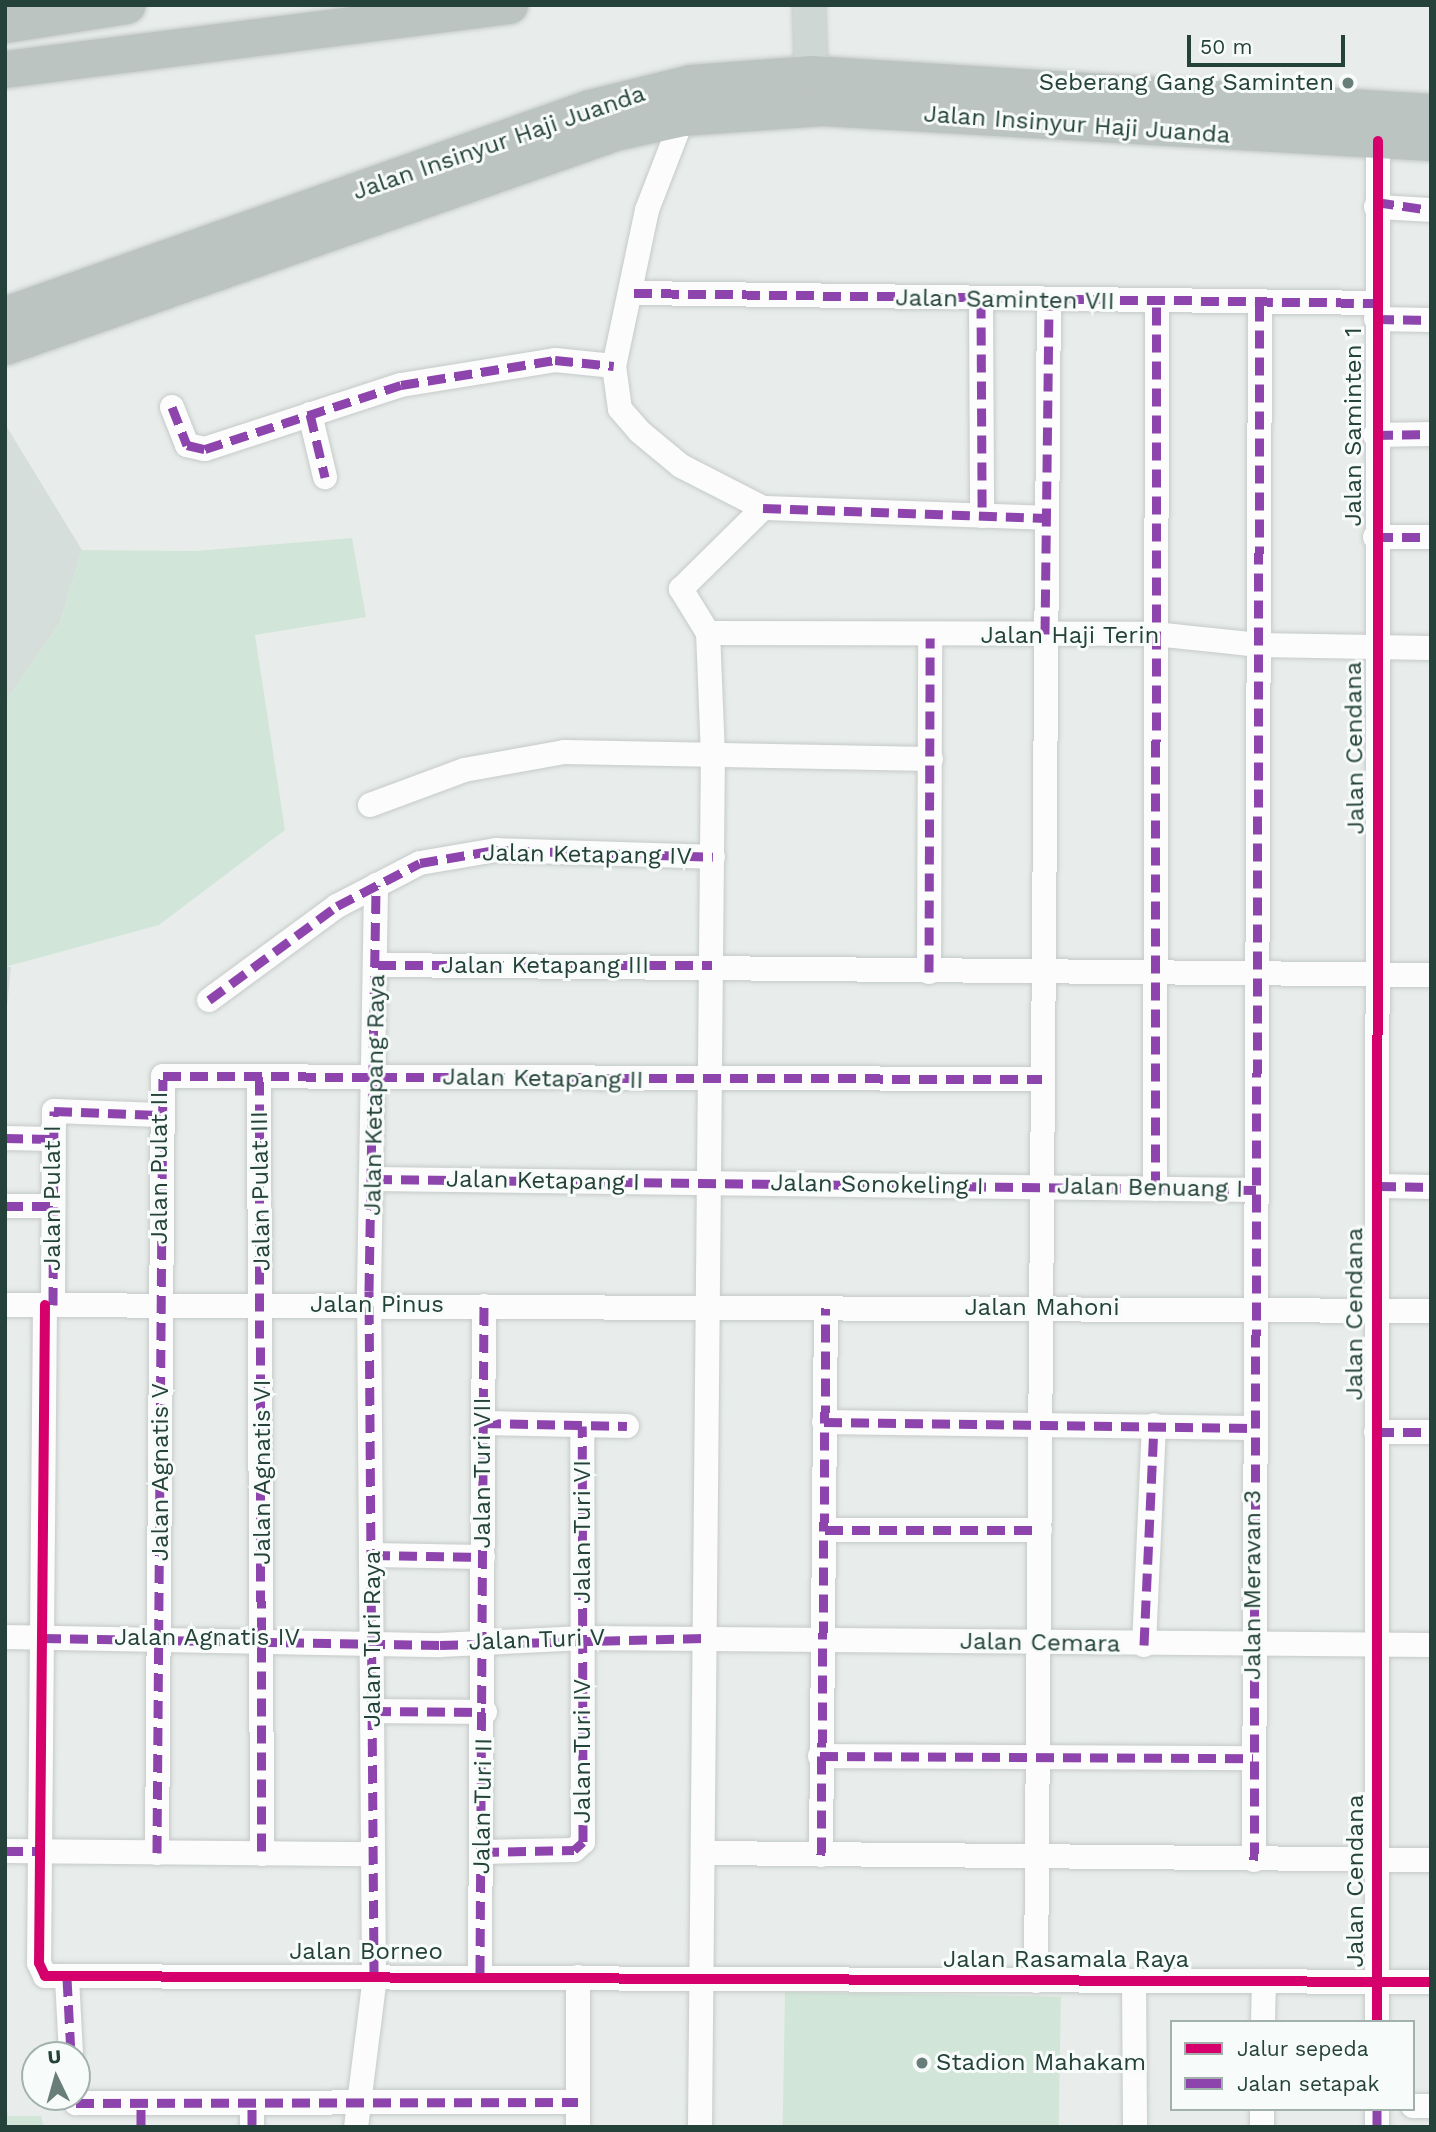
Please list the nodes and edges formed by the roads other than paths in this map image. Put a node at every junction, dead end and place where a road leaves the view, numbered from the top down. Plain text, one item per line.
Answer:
1 (127, 5) edge
2 (509, 5) edge
3 (810, 20) edge
4 (5, 24) edge
5 (5, 69) edge
6 (811, 74) junction
7 (1431, 112) edge
8 (683, 117) junction
9 (1252, 119) junction
10 (1378, 141) junction
11 (1431, 142) edge
12 (1376, 207) junction
13 (1431, 210) edge
14 (634, 293) junction
15 (981, 300) junction
16 (1049, 300) junction
17 (1157, 301) junction
18 (1261, 302) junction
19 (1376, 311) junction
20 (5, 315) edge
21 (1431, 320) edge
22 (5, 346) edge
23 (614, 366) junction
24 (172, 407) dead end
25 (310, 414) junction
26 (1431, 434) edge
27 (1375, 435) junction
28 (325, 477) dead end
29 (770, 508) junction
30 (982, 516) junction
31 (1047, 518) junction
32 (1375, 537) junction
33 (1431, 537) edge
34 (704, 628) junction
35 (1045, 634) junction
36 (1156, 634) junction
37 (930, 638) junction
38 (1259, 645) junction
39 (1374, 647) junction
40 (1431, 648) edge
41 (713, 756) junction
42 (931, 759) junction
43 (370, 805) dead end
44 (713, 857) junction
45 (376, 885) junction
46 (378, 965) junction
47 (712, 965) junction
48 (929, 972) junction
49 (1043, 973) junction
50 (1382, 973) junction
51 (1156, 974) junction
52 (1255, 975) junction
53 (1431, 975) edge
54 (209, 1000) dead end
55 (376, 1076) junction
56 (259, 1077) junction
57 (1042, 1079) junction
58 (710, 1081) junction
59 (159, 1115) junction
60 (5, 1139) edge
61 (52, 1139) junction
62 (374, 1180) junction
63 (712, 1184) junction
64 (1378, 1186) junction
65 (1043, 1187) junction
66 (1431, 1187) edge
67 (1154, 1189) junction
68 (1257, 1189) junction
69 (5, 1206) edge
70 (52, 1206) junction
71 (5, 1305) edge
72 (49, 1305) junction
73 (160, 1305) junction
74 (262, 1305) junction
75 (709, 1305) junction
76 (371, 1306) junction
77 (484, 1306) junction
78 (1042, 1307) junction
79 (826, 1308) junction
80 (1255, 1310) junction
81 (1375, 1311) junction
82 (1431, 1311) edge
83 (824, 1422) junction
84 (483, 1423) junction
85 (1039, 1424) junction
86 (1154, 1425) junction
87 (582, 1426) junction
88 (627, 1426) dead end
89 (1252, 1429) junction
90 (1376, 1432) junction
91 (1431, 1432) edge
92 (825, 1530) junction
93 (1040, 1530) junction
94 (372, 1555) junction
95 (483, 1557) junction
96 (5, 1637) edge
97 (43, 1638) junction
98 (162, 1638) junction
99 (263, 1638) junction
100 (584, 1638) junction
101 (704, 1638) junction
102 (371, 1639) junction
103 (481, 1640) junction
104 (821, 1640) junction
105 (1036, 1642) junction
106 (1254, 1644) junction
107 (1144, 1645) junction
108 (1376, 1645) junction
109 (1431, 1645) edge
110 (373, 1712) junction
111 (485, 1712) junction
112 (820, 1756) junction
113 (1036, 1756) junction
114 (1253, 1758) junction
115 (5, 1851) edge
116 (41, 1851) junction
117 (481, 1852) junction
118 (157, 1853) junction
119 (704, 1853) junction
120 (262, 1854) junction
121 (373, 1854) junction
122 (821, 1855) junction
123 (1037, 1860) junction
124 (1254, 1860) junction
125 (1377, 1860) junction
126 (1431, 1860) edge
127 (40, 1963) joint
128 (374, 1972) junction
129 (480, 1973) junction
130 (578, 1977) junction
131 (67, 1978) junction
132 (701, 1980) junction
133 (1036, 1981) junction
134 (1134, 1981) junction
135 (1264, 1981) junction
136 (1377, 1981) junction
137 (1431, 1982) edge
138 (1263, 2020) edge
139 (1377, 2020) edge
140 (70, 2041) edge
141 (356, 2102) junction
142 (91, 2104) edge
143 (141, 2115) edge
144 (252, 2115) edge
145 (578, 2115) edge
146 (356, 2127) edge
147 (700, 2127) edge
148 (1135, 2127) edge

1 - 4 highway
2 - 5 highway
3 - 6 main road
6 - 9 highway, Jalan Insinyur Haji Juanda
6 - 20 highway, Jalan Insinyur Haji Juanda
7 - 9 highway, Jalan Insinyur Haji Juanda
8 - 9 highway, Jalan Insinyur Haji Juanda
8 - 14 street
8 - 22 highway, Jalan Insinyur Haji Juanda
9 - 10 highway, Jalan Insinyur Haji Juanda
10 - 11 highway, Jalan Insinyur Haji Juanda
10 - 12 street, Jalan Saminten 1
12 - 13 street
12 - 19 street, Jalan Saminten 1
14 - 15 street, Jalan Saminten VII
14 - 23 street
15 - 16 street, Jalan Saminten VII
15 - 30 street
16 - 17 street, Jalan Saminten VII
16 - 31 street
17 - 18 street, Jalan Saminten VII
17 - 36 street
18 - 19 street, Jalan Saminten VII
18 - 38 street, Jalan Meravan 3
19 - 21 street, Jalan Saminten VII
19 - 27 street, Jalan Saminten 1
23 - 25 street
23 - 29 street
24 - 25 street
25 - 28 street
26 - 27 street
27 - 32 street, Jalan Saminten 1
29 - 30 street
29 - 34 street
30 - 31 street
31 - 35 street
32 - 33 street
32 - 39 street, Jalan Saminten 1
34 - 37 street, Jalan Haji Terin
34 - 41 street
35 - 36 street, Jalan Haji Terin
35 - 37 street, Jalan Haji Terin
35 - 49 street
36 - 38 street, Jalan Haji Terin
36 - 51 street
37 - 42 street
38 - 39 street, Jalan Haji Terin
38 - 52 street, Jalan Meravan 3
39 - 40 street, Jalan Haji Terin
39 - 50 street, Jalan Cendana
41 - 42 street
41 - 43 street
41 - 44 street
42 - 48 street
44 - 45 street, Jalan Ketapang IV
44 - 47 street
45 - 46 street, Jalan Ketapang Raya
45 - 54 street, Jalan Ketapang IV
46 - 47 street, Jalan Ketapang III
46 - 55 street, Jalan Ketapang Raya
47 - 48 street, Jalan Ketapang III
47 - 58 street
48 - 49 street, Jalan Ketapang III
49 - 51 street, Jalan Ketapang III
49 - 57 street
50 - 52 street, Jalan Ketapang III
50 - 53 street, Jalan Ketapang III
50 - 64 street, Jalan Cendana
51 - 52 street, Jalan Ketapang III
51 - 67 street
52 - 68 street, Jalan Meravan 3
55 - 56 street, Jalan Pulat II
55 - 58 street, Jalan Ketapang II
55 - 62 street, Jalan Ketapang Raya
56 - 59 street, Jalan Pulat II
56 - 74 street, Jalan Pulat III
57 - 58 street, Jalan Ketapang II
57 - 65 street
58 - 63 street
59 - 61 street, Jalan Pulat I
59 - 73 street, Jalan Pulat II
60 - 61 street
61 - 70 street, Jalan Pulat I
62 - 63 street, Jalan Ketapang I
62 - 76 street, Jalan Ketapang Raya
63 - 65 street, Jalan Sonokeling I
63 - 75 street
64 - 66 street
64 - 81 street, Jalan Cendana
65 - 67 street, Jalan Benuang I
65 - 78 street
67 - 68 street, Jalan Benuang I
68 - 80 street, Jalan Meravan 3
69 - 70 street
70 - 72 street, Jalan Pulat I
71 - 72 street, Jalan Pinus
72 - 73 street, Jalan Pinus
72 - 97 street, Jalan Pulat I
73 - 74 street, Jalan Pinus
73 - 98 street, Jalan Agnatis V
74 - 76 street, Jalan Pinus
74 - 99 street, Jalan Agnatis VI
75 - 77 street, Jalan Pinus
75 - 79 street, Jalan Mahoni
75 - 101 street
76 - 77 street, Jalan Pinus
76 - 94 street, Jalan Turi Raya
77 - 84 street, Jalan Turi VII
78 - 79 street, Jalan Mahoni
78 - 80 street, Jalan Mahoni
78 - 85 street
79 - 83 street
80 - 81 street, Jalan Mahoni
80 - 89 street, Jalan Meravan 3
81 - 82 street, Jalan Mahoni
81 - 90 street, Jalan Cendana
83 - 85 street
83 - 92 street
84 - 87 street
84 - 95 street, Jalan Turi VII
85 - 86 street
85 - 93 street
86 - 89 street
86 - 107 street
87 - 88 street
87 - 100 street, Jalan Turi VI
89 - 106 street, Jalan Meravan 3
90 - 91 street
90 - 108 street, Jalan Cendana
92 - 93 street
92 - 104 street
93 - 105 street
94 - 95 street
94 - 102 street, Jalan Turi Raya
95 - 103 street, Jalan Turi VII
96 - 97 street, Jalan Agnatis IV
97 - 98 street, Jalan Agnatis IV
97 - 116 street, Jalan Pulat I
98 - 99 street, Jalan Agnatis IV
98 - 118 street, Jalan Agnatis V
99 - 102 street, Jalan Agnatis IV
99 - 120 street, Jalan Agnatis VI
100 - 101 street, Jalan Turi V
100 - 103 street, Jalan Turi V
100 - 117 street, Jalan Turi IV
101 - 104 street, Jalan Cemara
101 - 119 street
102 - 103 street, Jalan Turi V
102 - 110 street, Jalan Turi Raya
103 - 111 street, Jalan Turi II
104 - 105 street, Jalan Cemara
104 - 112 street
105 - 107 street, Jalan Cemara
105 - 113 street
106 - 107 street, Jalan Cemara
106 - 108 street, Jalan Cemara
106 - 114 street, Jalan Meravan 3
108 - 109 street, Jalan Cemara
108 - 125 street, Jalan Cendana
110 - 111 street
110 - 121 street, Jalan Turi Raya
111 - 117 street, Jalan Turi II
112 - 113 street
112 - 122 street
113 - 114 street
113 - 123 street
114 - 124 street, Jalan Meravan 3
115 - 116 street
116 - 118 street
116 - 127 street, Jalan Pulat I
117 - 129 street, Jalan Turi II
118 - 120 street
119 - 122 street
119 - 132 street
120 - 121 street
121 - 128 street, Jalan Turi Raya
122 - 123 street
123 - 124 street
123 - 133 street
124 - 125 street
125 - 126 street
125 - 136 street, Jalan Cendana
127 - 131 street, Jalan Borneo
128 - 129 street, Jalan Borneo
128 - 131 street, Jalan Borneo
128 - 141 street, Jalan Turi Raya
129 - 130 street, Jalan Borneo
130 - 132 street, Jalan Borneo
130 - 145 street
131 - 140 street
132 - 133 street, Jalan Rasamala Raya
132 - 147 street
133 - 134 street, Jalan Rasamala Raya
134 - 135 street, Jalan Rasamala Raya
134 - 148 street
135 - 136 street, Jalan Rasamala Raya
135 - 138 street
136 - 137 street, Jalan Rasamala Raya
136 - 139 street, Jalan Cendana
141 - 144 street
141 - 145 street
141 - 146 street, Jalan Turi Raya
142 - 143 street
143 - 144 street

